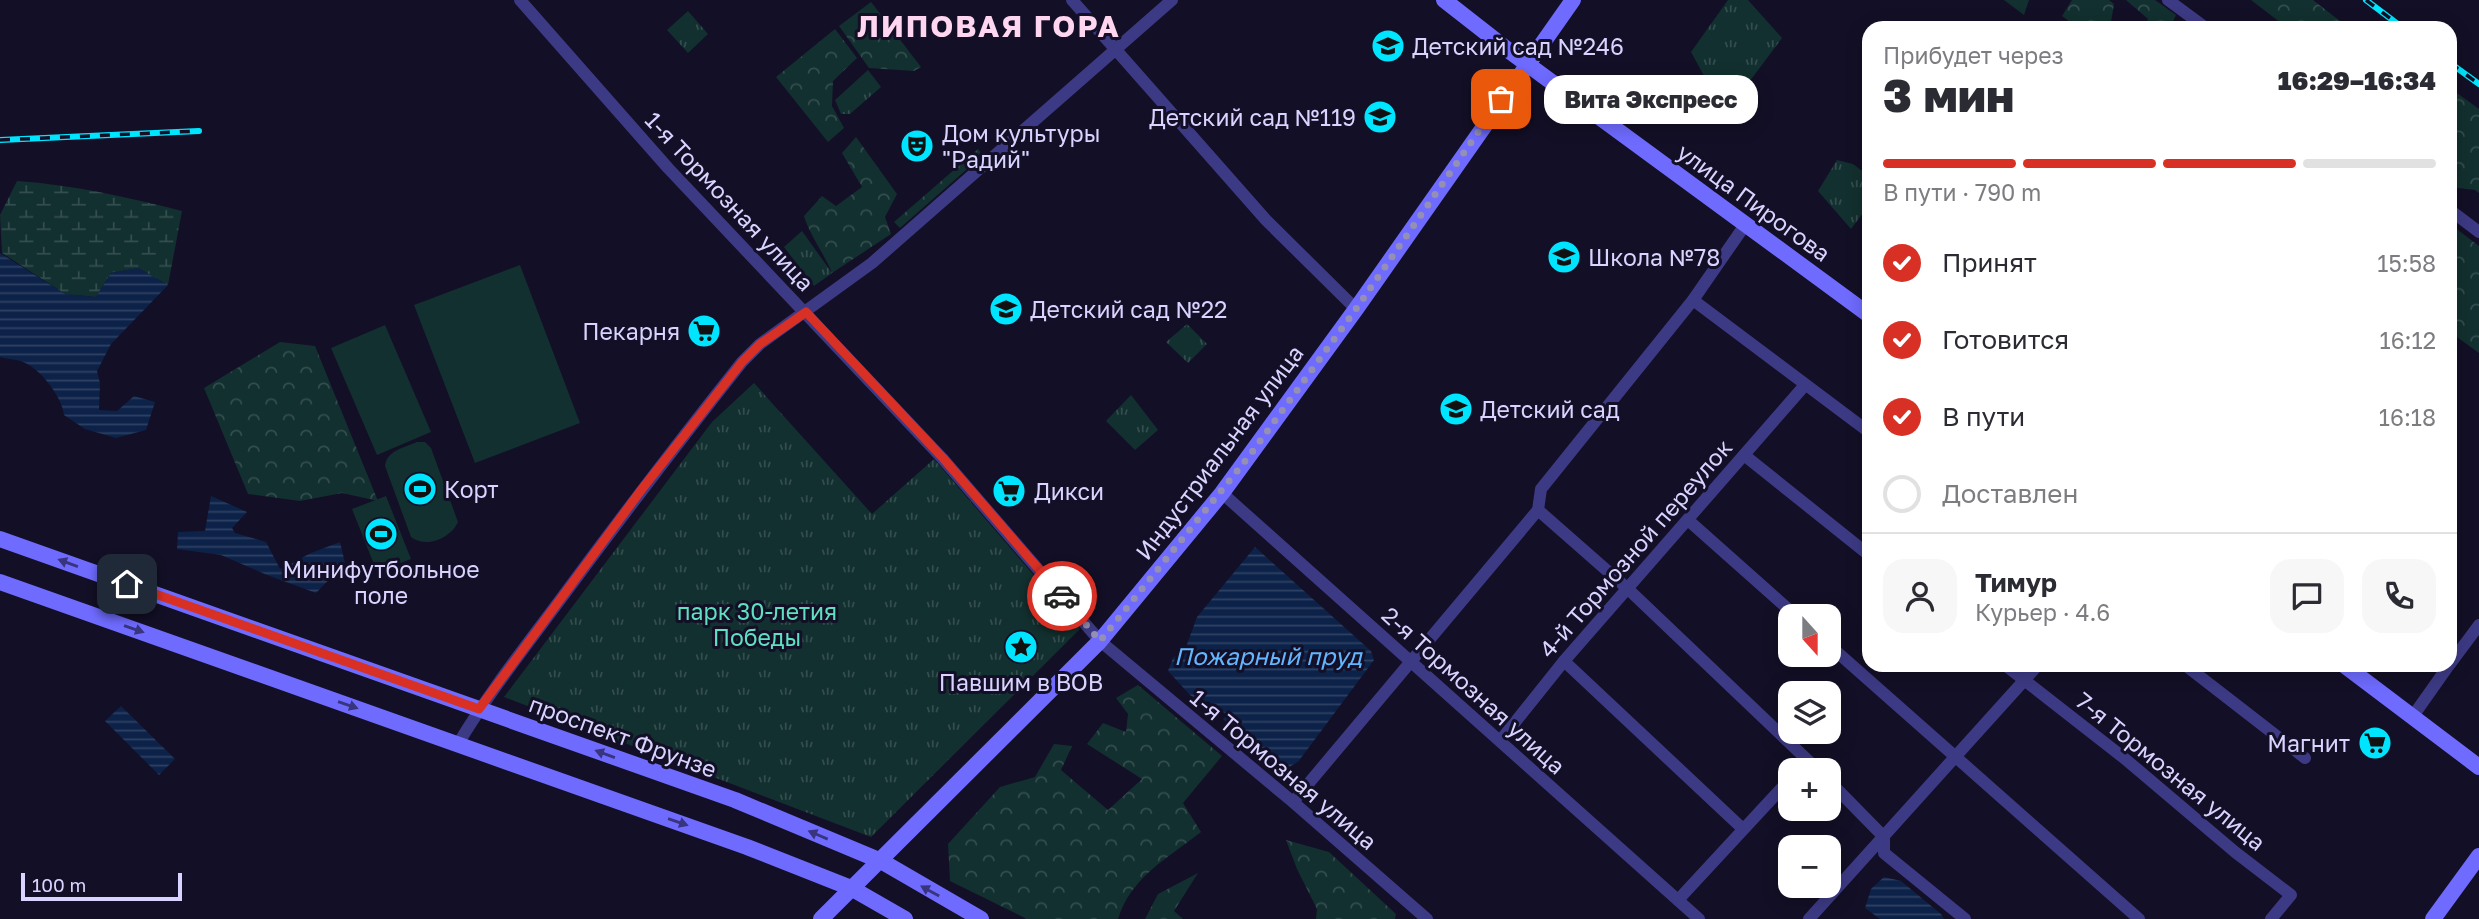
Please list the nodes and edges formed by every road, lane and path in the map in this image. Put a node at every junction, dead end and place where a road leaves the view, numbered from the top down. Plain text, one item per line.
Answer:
1 (520, 0) edge
2 (1072, 0) edge
3 (1172, 0) edge
4 (1444, 0) edge
5 (1573, 0) edge
6 (2168, 0) edge
7 (2196, 21) edge
8 (1116, 50) junction
9 (1527, 63) junction
10 (2457, 215) edge
11 (1745, 225) junction
12 (2479, 232) edge
13 (1693, 300) junction
14 (1356, 309) junction
15 (1862, 310) edge
16 (806, 312) junction
17 (1805, 385) junction
18 (1862, 427) edge
19 (1744, 455) junction
20 (1222, 493) junction
21 (1538, 510) junction
22 (1688, 520) junction
23 (0, 539) edge
24 (1862, 549) edge
25 (0, 582) edge
26 (1628, 589) junction
27 (1782, 604) edge
28 (2479, 625) edge
29 (1100, 641) junction
30 (2457, 655) edge
31 (1841, 656) edge
32 (1564, 662) junction
33 (1410, 663) junction
34 (2014, 672) edge
35 (2031, 672) edge
36 (2194, 672) edge
37 (2353, 672) edge
38 (2445, 672) edge
39 (2024, 680) junction
40 (479, 709) junction
41 (2413, 716) junction
42 (1500, 741) junction
43 (458, 744) junction
44 (1954, 756) junction
45 (1806, 758) edge
46 (2305, 758) dead end
47 (2479, 766) edge
48 (1778, 792) edge
49 (1841, 793) edge
50 (1293, 802) junction
51 (1743, 829) junction
52 (1884, 837) junction
53 (2479, 856) edge
54 (881, 861) junction
55 (850, 888) junction
56 (1678, 900) junction
57 (821, 919) edge
58 (905, 919) edge
59 (981, 919) edge
60 (1427, 919) edge
61 (1699, 919) edge
62 (1809, 919) edge
63 (1965, 919) edge
64 (2139, 919) edge
65 (2271, 919) edge
66 (2433, 919) edge

1 - 16 street, 1-я Тормозная улица
2 - 8 street
3 - 8 street
4 - 9 main road, улица Пирогова
5 - 9 main road, Индустриальная улица
6 - 7 street
8 - 14 street
8 - 16 street
9 - 11 main road, улица Пирогова
9 - 14 main road, Индустриальная улица
10 - 12 street
11 - 13 street
11 - 15 main road, улица Пирогова
13 - 17 street
13 - 21 street
14 - 20 main road, Индустриальная улица
16 - 29 street, 1-я Тормозная улица
16 - 40 street
17 - 18 street
17 - 19 street, 4-й Тормозной переулок
19 - 22 street, 4-й Тормозной переулок
19 - 24 street
20 - 29 main road, Индустриальная улица
20 - 33 street, 2-я Тормозная улица
21 - 26 street
21 - 33 street
22 - 26 street, 4-й Тормозной переулок
22 - 27 street
40 -> 23 main road, проспект Фрунзе
25 -> 43 main road
26 - 32 street, 4-й Тормозной переулок
26 - 45 street
28 - 30 street
29 - 50 street, 1-я Тормозная улица
29 - 54 main road, Индустриальная улица
31 - 44 street
32 - 42 street, 4-й Тормозной переулок
32 - 51 street
33 - 42 street, 2-я Тормозная улица
33 - 50 street
34 - 39 street, 7-я Тормозная улица
35 - 39 street
36 - 46 street
37 - 41 main road
38 - 41 street
39 - 44 street
39 - 65 street, 7-я Тормозная улица
40 - 43 street
54 -> 40 main road, проспект Фрунзе
41 - 47 main road
42 - 56 street, 2-я Тормозная улица
43 -> 55 main road
44 - 52 street
44 - 64 street
48 - 51 street
49 - 52 street
50 - 60 street, 1-я Тормозная улица
51 - 56 street
52 - 62 street
52 - 63 street
53 - 66 main road
54 - 55 main road, Индустриальная улица
59 -> 54 main road, проспект Фрунзе
55 - 57 main road, Индустриальная улица
55 - 58 main road
56 - 61 street, 2-я Тормозная улица

